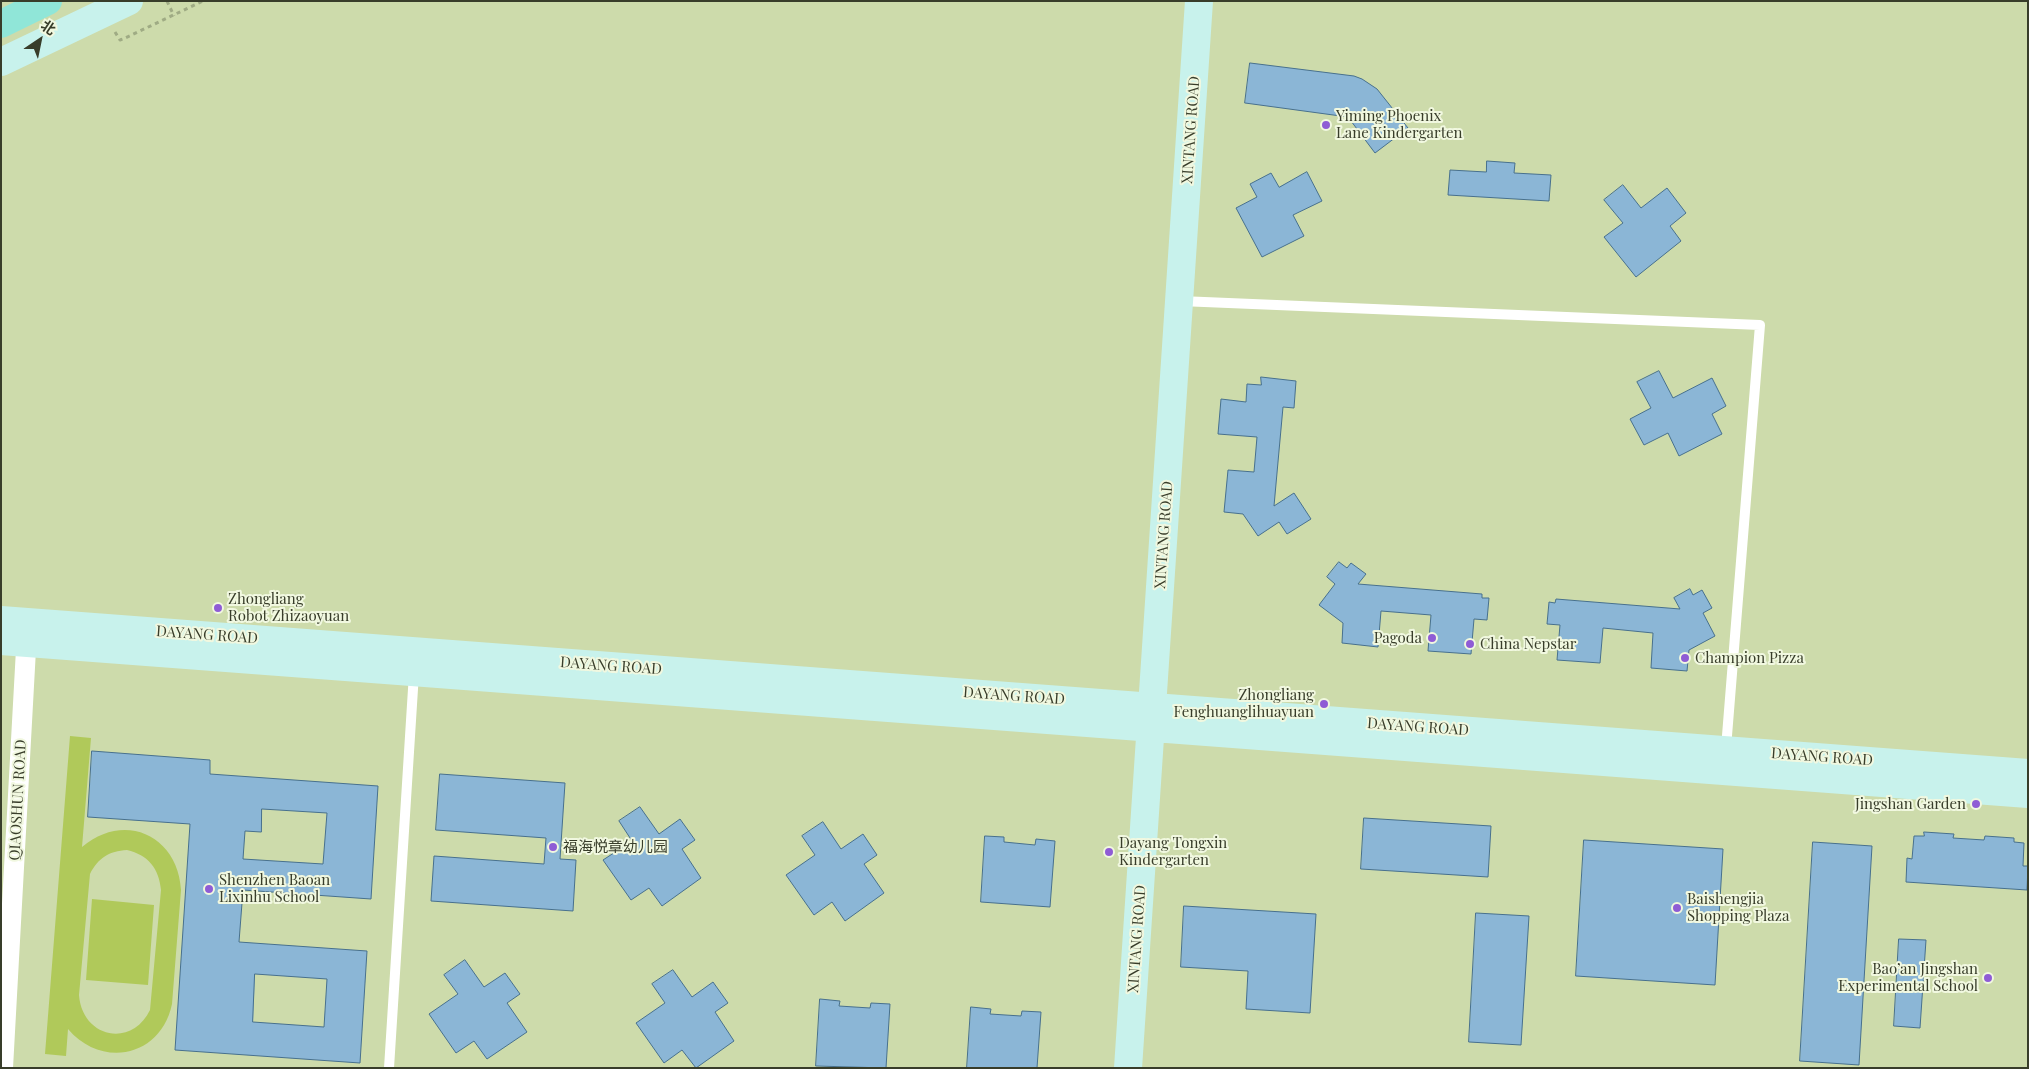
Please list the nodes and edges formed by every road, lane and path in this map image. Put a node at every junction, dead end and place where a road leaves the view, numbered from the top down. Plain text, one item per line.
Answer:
1 (48, 1) edge
2 (129, 1) edge
3 (167, 1) edge
4 (203, 1) edge
5 (1199, 1) edge
6 (174, 16) junction
7 (1, 24) edge
8 (115, 32) dead end
9 (1, 62) edge
10 (1179, 301) junction
11 (1, 620) edge
12 (19, 635) edge
13 (414, 672) junction
14 (1152, 717) junction
15 (1726, 750) junction
16 (2028, 773) edge
17 (2028, 794) edge
18 (4, 1068) edge
19 (389, 1068) edge
20 (1128, 1068) edge

1 - 7 main road
2 - 9 street
3 - 6 path
4 - 6 path
5 - 10 street, XINTANG ROAD
6 - 8 path
10 - 14 street, XINTANG ROAD
10 - 15 lane
11 - 12 street, DAYANG ROAD
12 - 13 street, DAYANG ROAD
12 - 14 street, DAYANG ROAD
12 - 18 street, QIAOSHUN ROAD
13 - 14 street, DAYANG ROAD
13 - 19 lane
14 - 15 street, DAYANG ROAD
14 - 17 street, DAYANG ROAD
14 - 20 street, XINTANG ROAD
15 - 16 street, DAYANG ROAD

